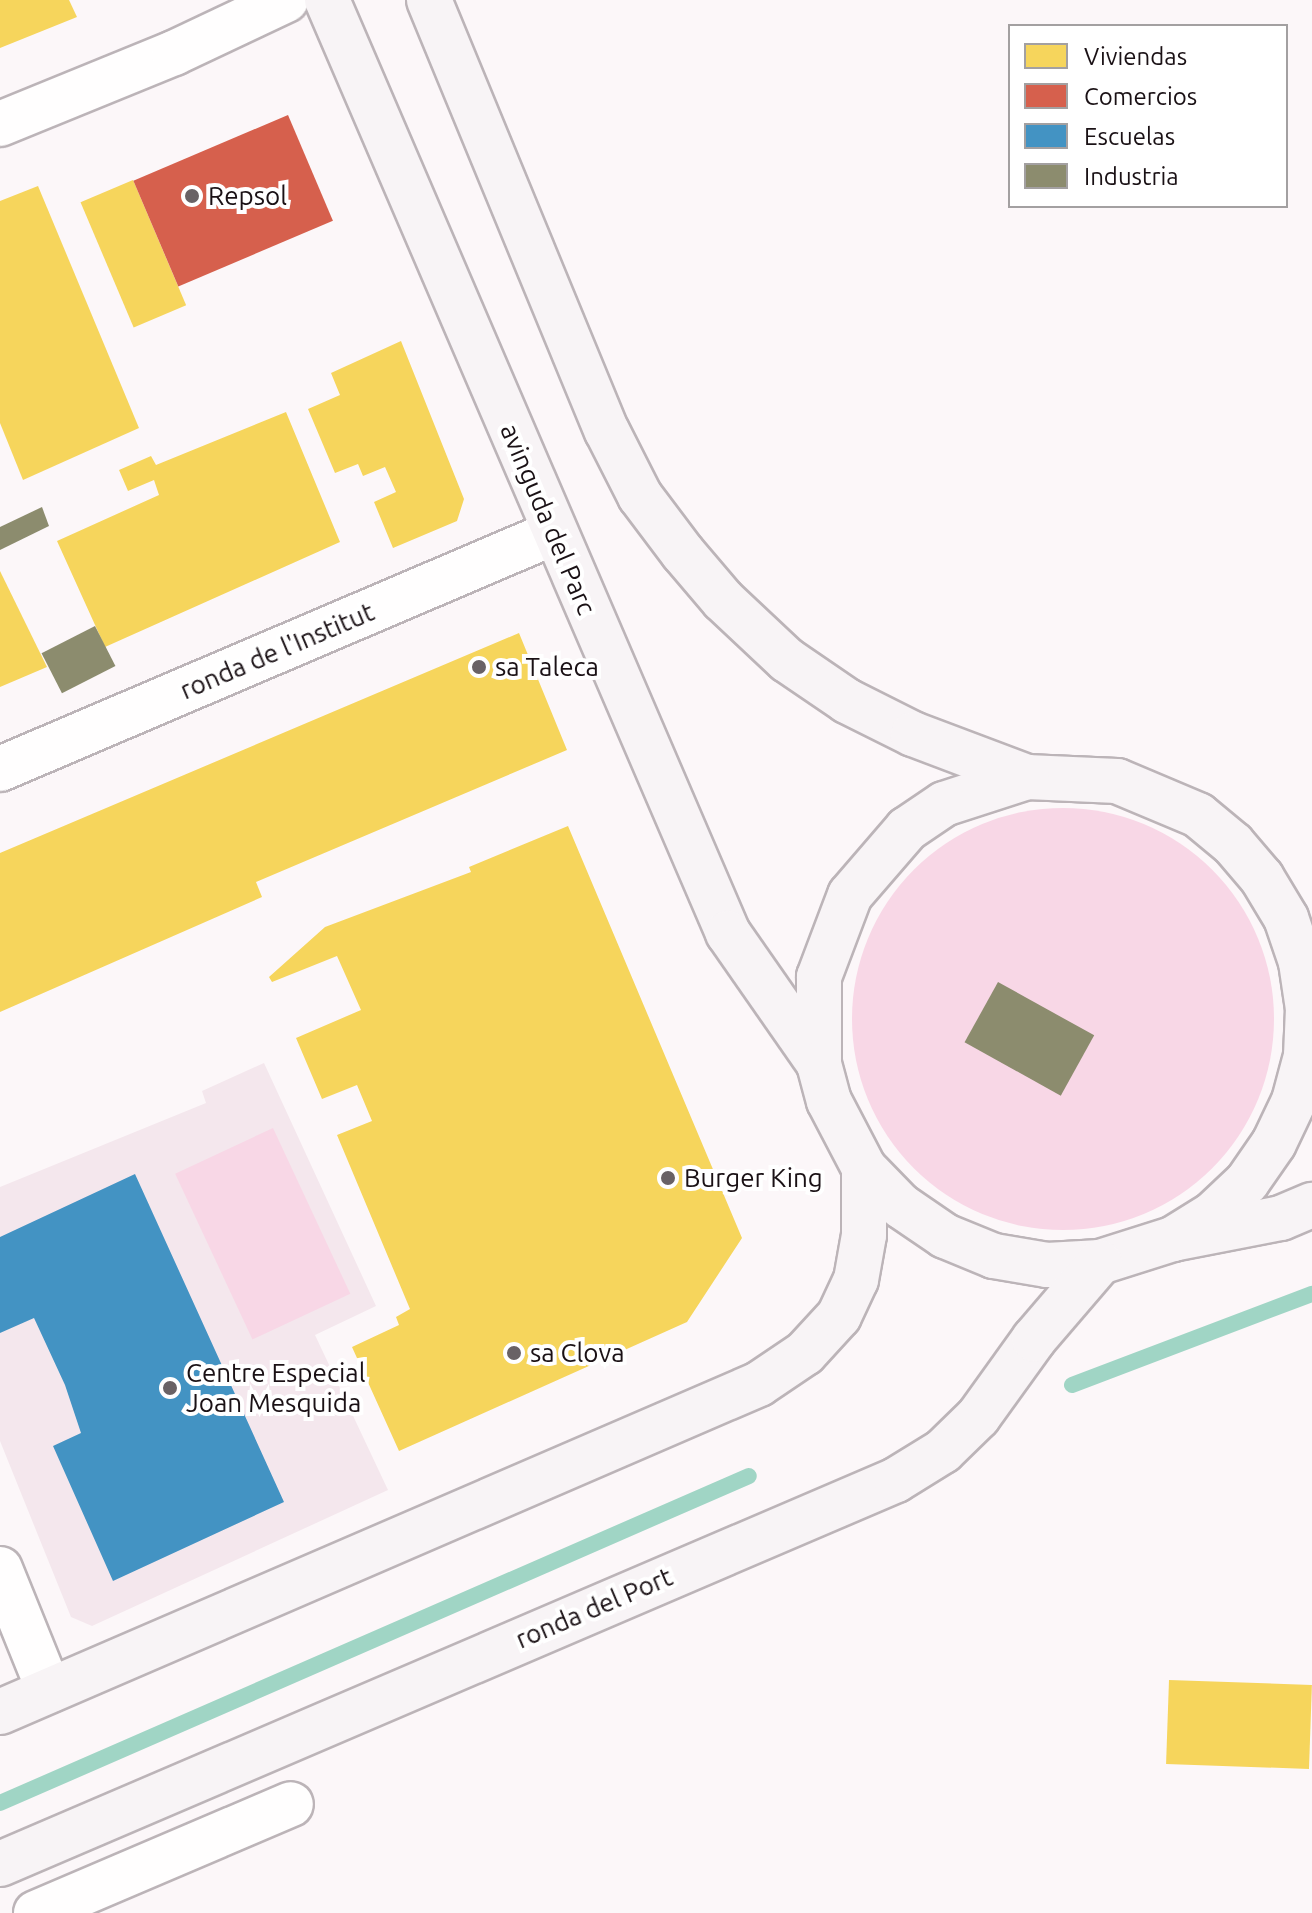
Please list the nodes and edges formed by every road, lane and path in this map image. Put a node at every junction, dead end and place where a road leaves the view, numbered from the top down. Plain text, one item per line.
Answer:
1 (286, 0) edge
2 (327, 0) edge
3 (429, 0) edge
4 (0, 124) edge
5 (553, 533) junction
6 (0, 769) edge
7 (1027, 777) junction
8 (1262, 878) junction
9 (1312, 911) edge
10 (819, 1064) junction
11 (864, 1168) junction
12 (1312, 1205) edge
13 (1173, 1239) junction
14 (1100, 1262) junction
15 (0, 1569) edge
16 (49, 1690) junction
17 (0, 1712) edge
18 (291, 1804) dead end
19 (8, 1860) edge
20 (38, 1913) edge

1 - 4 street
2 - 5 main road, avinguda del Parc
3 - 7 main road
5 - 6 street, ronda de l'Institut
5 - 10 main road, avinguda del Parc
7 - 8 main road
7 - 10 main road
8 - 9 main road
8 - 13 main road
10 - 11 main road
11 - 14 main road
11 - 16 main road
12 - 13 main road
13 - 14 main road
14 - 19 main road, ronda del Port
15 - 16 street
16 - 17 main road
18 - 20 street, ronda del Port
19 - 20 street, ronda del Port

